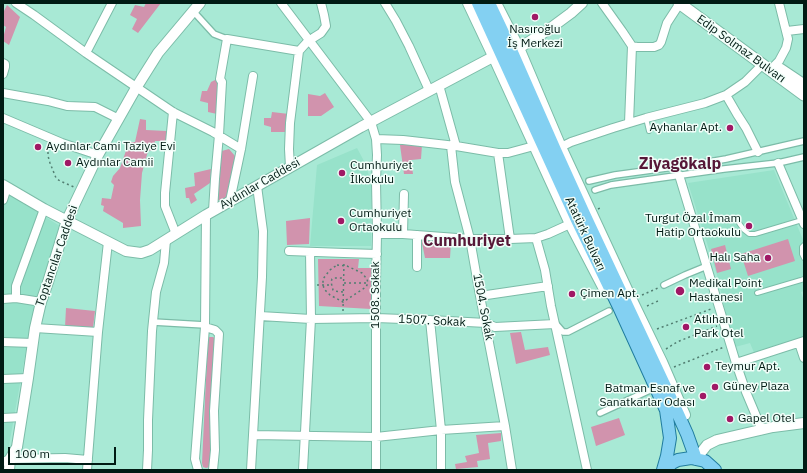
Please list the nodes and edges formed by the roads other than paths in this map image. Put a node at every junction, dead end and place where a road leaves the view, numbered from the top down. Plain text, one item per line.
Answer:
1 (16, 3) edge
2 (200, 3) edge
3 (281, 3) edge
4 (321, 3) edge
5 (385, 3) edge
6 (468, 3) edge
7 (478, 3) edge
8 (489, 3) edge
9 (496, 3) edge
10 (582, 3) edge
11 (602, 3) edge
12 (679, 3) edge
13 (689, 3) edge
14 (779, 3) edge
15 (109, 4) edge
16 (193, 11) junction
17 (804, 29) edge
18 (787, 31) junction
19 (227, 39) junction
20 (309, 40) junction
21 (632, 46) junction
22 (299, 51) junction
23 (86, 53) junction
24 (507, 53) junction
25 (3, 63) edge
26 (762, 65) junction
27 (775, 65) junction
28 (3, 74) edge
29 (253, 76) dead end
30 (803, 84) edge
31 (136, 88) junction
32 (434, 88) junction
33 (3, 93) edge
34 (726, 95) junction
35 (804, 95) edge
36 (173, 112) junction
37 (3, 118) edge
38 (646, 118) junction
39 (119, 119) junction
40 (370, 122) junction
41 (629, 123) junction
42 (649, 131) dead end
43 (219, 135) junction
44 (376, 139) junction
45 (804, 142) edge
46 (454, 146) junction
47 (534, 146) junction
48 (558, 148) junction
49 (241, 149) junction
50 (758, 152) junction
51 (498, 154) junction
52 (98, 156) junction
53 (804, 157) edge
54 (778, 163) junction
55 (290, 167) junction
56 (679, 175) junction
57 (589, 181) dead end
58 (5, 186) edge
59 (257, 186) junction
60 (595, 190) dead end
61 (404, 194) dead end
62 (3, 200) edge
63 (230, 201) junction
64 (44, 208) junction
65 (210, 213) junction
66 (67, 220) junction
67 (803, 222) edge
68 (570, 224) junction
69 (739, 224) dead end
70 (176, 234) junction
71 (377, 234) junction
72 (403, 234) junction
73 (417, 235) junction
74 (536, 238) junction
75 (470, 239) junction
76 (510, 239) junction
77 (166, 240) junction
78 (108, 242) junction
79 (804, 245) edge
80 (289, 251) dead end
81 (310, 252) junction
82 (377, 254) junction
83 (804, 258) edge
84 (707, 266) junction
85 (417, 267) dead end
86 (804, 278) edge
87 (664, 285) dead end
88 (548, 286) junction
89 (757, 293) dead end
90 (480, 296) junction
91 (16, 298) junction
92 (3, 299) edge
93 (41, 302) junction
94 (609, 311) dead end
95 (260, 316) junction
96 (376, 318) junction
97 (311, 319) junction
98 (430, 320) junction
99 (153, 322) junction
100 (486, 323) junction
101 (555, 324) junction
102 (205, 326) junction
103 (35, 328) junction
104 (98, 332) junction
105 (3, 342) edge
106 (802, 342) edge
107 (33, 343) junction
108 (804, 358) edge
109 (736, 363) junction
110 (28, 378) junction
111 (3, 379) edge
112 (756, 387) dead end
113 (652, 389) junction
114 (746, 392) junction
115 (666, 410) junction
116 (600, 413) dead end
117 (22, 417) junction
118 (3, 418) edge
119 (804, 423) edge
120 (505, 426) junction
121 (441, 430) junction
122 (762, 430) junction
123 (253, 435) junction
124 (304, 437) junction
125 (376, 437) junction
126 (696, 459) junction
127 (6, 460) edge
128 (88, 460) junction
129 (9, 470) edge
130 (86, 470) edge
131 (147, 470) edge
132 (198, 470) edge
133 (213, 470) edge
134 (251, 470) edge
135 (303, 470) edge
136 (376, 470) edge
137 (441, 470) edge
138 (512, 470) edge
139 (587, 470) edge
140 (664, 470) edge
141 (715, 470) edge

1 - 23 street
2 - 16 street, Toptancılar Caddesi
3 - 20 street, 1508. Sokak
4 - 20 street
5 - 32 street, 1504. Sokak
6 - 24 street
7 - 24 main road, Atatürk Bulvarı
8 - 24 main road, Atatürk Bulvarı
9 - 24 street
10 - 24 street, Aydınlar Caddesi
11 - 21 street
12 - 21 street
12 - 26 main road, Edip Solmaz Bulvarı
13 - 27 main road, Edip Solmaz Bulvarı
14 - 18 street
15 - 23 street
16 - 19 street
16 - 31 street, Toptancılar Caddesi
17 - 18 street
18 - 27 street
19 - 22 street
19 - 43 street
20 - 22 street
20 - 40 street, 1508. Sokak
21 - 41 street
22 - 55 street
23 - 31 street
24 - 32 street, Aydınlar Caddesi
24 - 47 street
24 - 48 main road, Atatürk Bulvarı
24 - 115 main road, Atatürk Bulvarı
25 - 28 street
26 - 34 street
26 - 35 main road, Edip Solmaz Bulvarı
27 - 30 main road, Edip Solmaz Bulvarı
29 - 49 street
31 - 36 street
31 - 39 street, Toptancılar Caddesi
32 - 40 street, Aydınlar Caddesi
32 - 46 street, 1504. Sokak
33 - 39 street
34 - 38 street
34 - 50 street
36 - 43 street
36 - 70 street
37 - 52 street
38 - 41 street
38 - 42 lane
39 - 52 street, Toptancılar Caddesi
40 - 44 street, 1508. Sokak
40 - 55 street, Aydınlar Caddesi
41 - 48 street
43 - 49 street
43 - 65 street
44 - 46 street
44 - 71 street, 1508. Sokak
45 - 50 street
46 - 51 street
46 - 75 street, 1504. Sokak
47 - 51 street
47 - 68 street
48 - 126 main road, Atatürk Bulvarı
49 - 63 street
50 - 57 street
51 - 76 street
52 - 66 street, Toptancılar Caddesi
53 - 54 street
54 - 56 street
54 - 67 street
55 - 59 street, Aydınlar Caddesi
56 - 60 street
56 - 84 street
58 - 62 street
58 - 64 street, Aydınlar Caddesi
59 - 63 street, Aydınlar Caddesi
59 - 95 street
61 - 72 street
63 - 65 street, Aydınlar Caddesi
64 - 66 street, Aydınlar Caddesi
64 - 91 street
65 - 70 street, Aydınlar Caddesi
65 - 102 street
66 - 78 street, Aydınlar Caddesi
66 - 93 street, Toptancılar Caddesi
67 - 69 lane
68 - 74 street
68 - 113 street
70 - 77 street, Aydınlar Caddesi
71 - 72 street
71 - 82 street, 1508. Sokak
72 - 73 street
73 - 75 street
73 - 85 street
74 - 76 street
74 - 88 street
75 - 76 street
75 - 90 street, 1504. Sokak
77 - 78 street, Aydınlar Caddesi
77 - 99 street
78 - 104 street
79 - 83 lane
80 - 81 street
81 - 82 street
81 - 97 street
82 - 96 street, 1508. Sokak
84 - 87 street
84 - 109 street
86 - 89 lane
88 - 90 street
88 - 101 street
90 - 100 street, 1504. Sokak
91 - 92 street
91 - 93 street
93 - 103 street, Toptancılar Caddesi
94 - 101 street
95 - 97 street, 1507. Sokak
95 - 123 street
96 - 97 street, 1507. Sokak
96 - 98 street, 1507. Sokak
96 - 125 street, 1508. Sokak
97 - 124 street
98 - 100 street, 1507. Sokak
98 - 121 street
99 - 102 street
99 - 131 street
100 - 101 street, 1507. Sokak
100 - 120 street, 1504. Sokak
101 - 139 street
102 - 132 street
102 - 133 street
103 - 104 street
103 - 107 street, Toptancılar Caddesi
104 - 128 street
105 - 107 street
106 - 108 street
106 - 109 street
107 - 110 street, Toptancılar Caddesi
109 - 114 street
110 - 111 street
110 - 117 street, Toptancılar Caddesi
112 - 114 lane
113 - 115 street
113 - 116 street
114 - 122 street
115 - 140 main road, Atatürk Bulvarı
117 - 118 street
117 - 127 street, Toptancılar Caddesi
119 - 122 street
120 - 121 street
120 - 138 street, 1504. Sokak
121 - 125 street
121 - 137 street
122 - 126 street
123 - 124 street
123 - 134 street
124 - 125 street
124 - 135 street
125 - 136 street, 1508. Sokak
126 - 140 main road
126 - 141 main road
127 - 128 street
127 - 129 street, Toptancılar Caddesi
128 - 130 street

